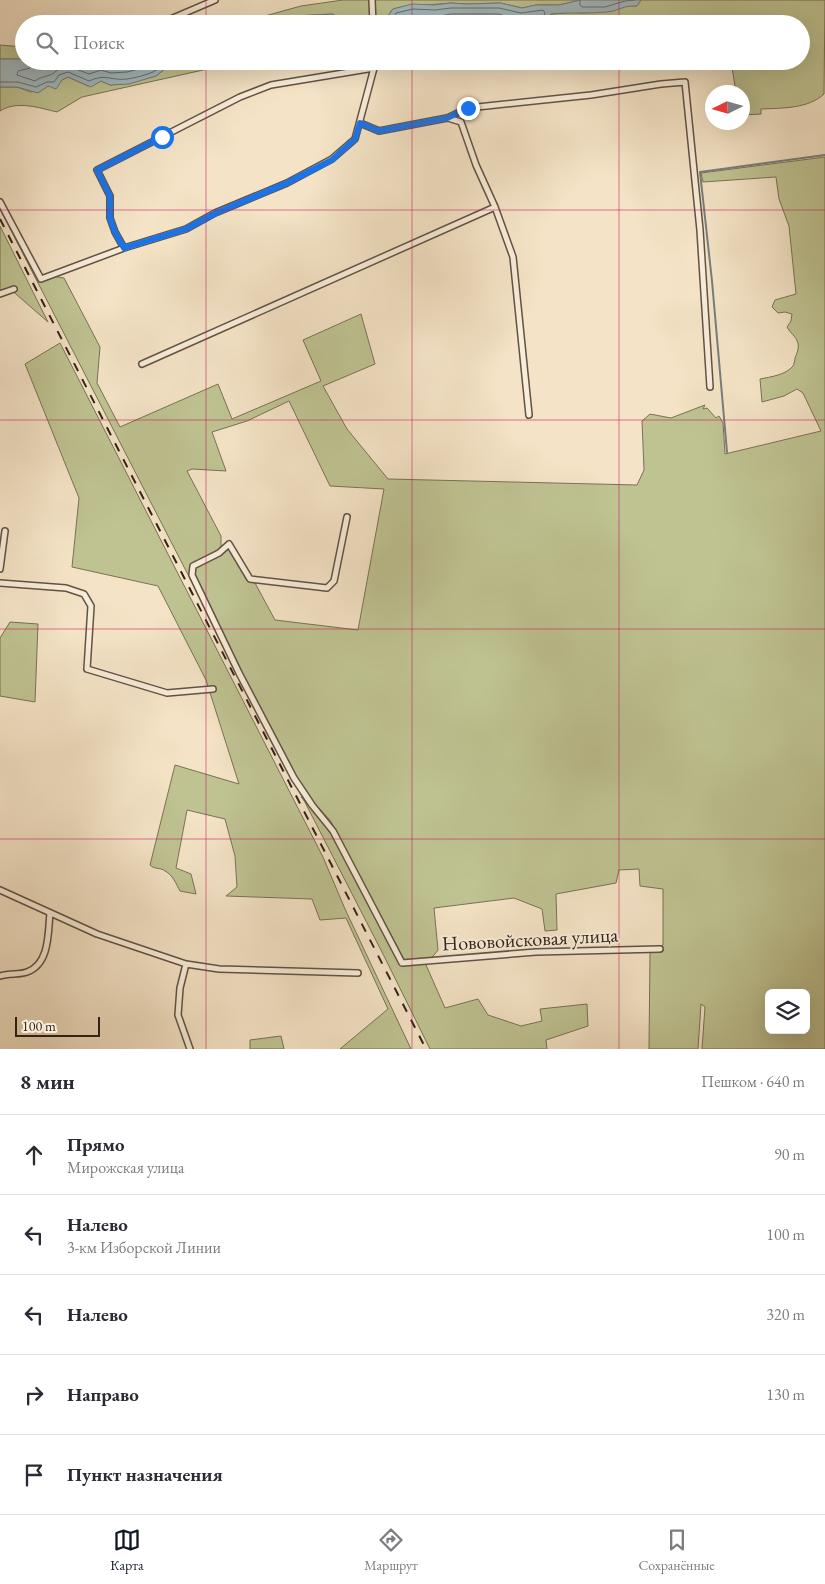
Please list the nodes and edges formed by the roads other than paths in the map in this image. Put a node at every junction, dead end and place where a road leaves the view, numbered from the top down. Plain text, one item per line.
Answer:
1 (214, 0) edge
2 (372, 0) edge
3 (178, 15) edge
4 (373, 15) edge
5 (363, 70) edge
6 (373, 70) edge
7 (447, 118) junction
8 (360, 123) junction
9 (0, 202) edge
10 (495, 208) junction
11 (124, 248) junction
12 (14, 289) dead end
13 (0, 294) edge
14 (142, 364) dead end
15 (710, 386) dead end
16 (529, 414) dead end
17 (347, 517) dead end
18 (5, 531) dead end
19 (0, 569) edge
20 (0, 582) edge
21 (213, 689) dead end
22 (0, 890) edge
23 (50, 913) junction
24 (660, 949) dead end
25 (186, 964) junction
26 (358, 973) dead end
27 (0, 976) edge
28 (190, 1049) edge

1 - 3 street
2 - 4 street
5 - 11 street
6 - 8 street
7 - 8 street
7 - 10 street
7 - 15 street
8 - 11 street
9 - 11 street
10 - 14 street
10 - 16 street
12 - 13 street
17 - 24 street, Нововойсковая улица
18 - 19 street
20 - 21 street
22 - 23 street
23 - 25 street
23 - 27 street
25 - 26 street
25 - 28 street

